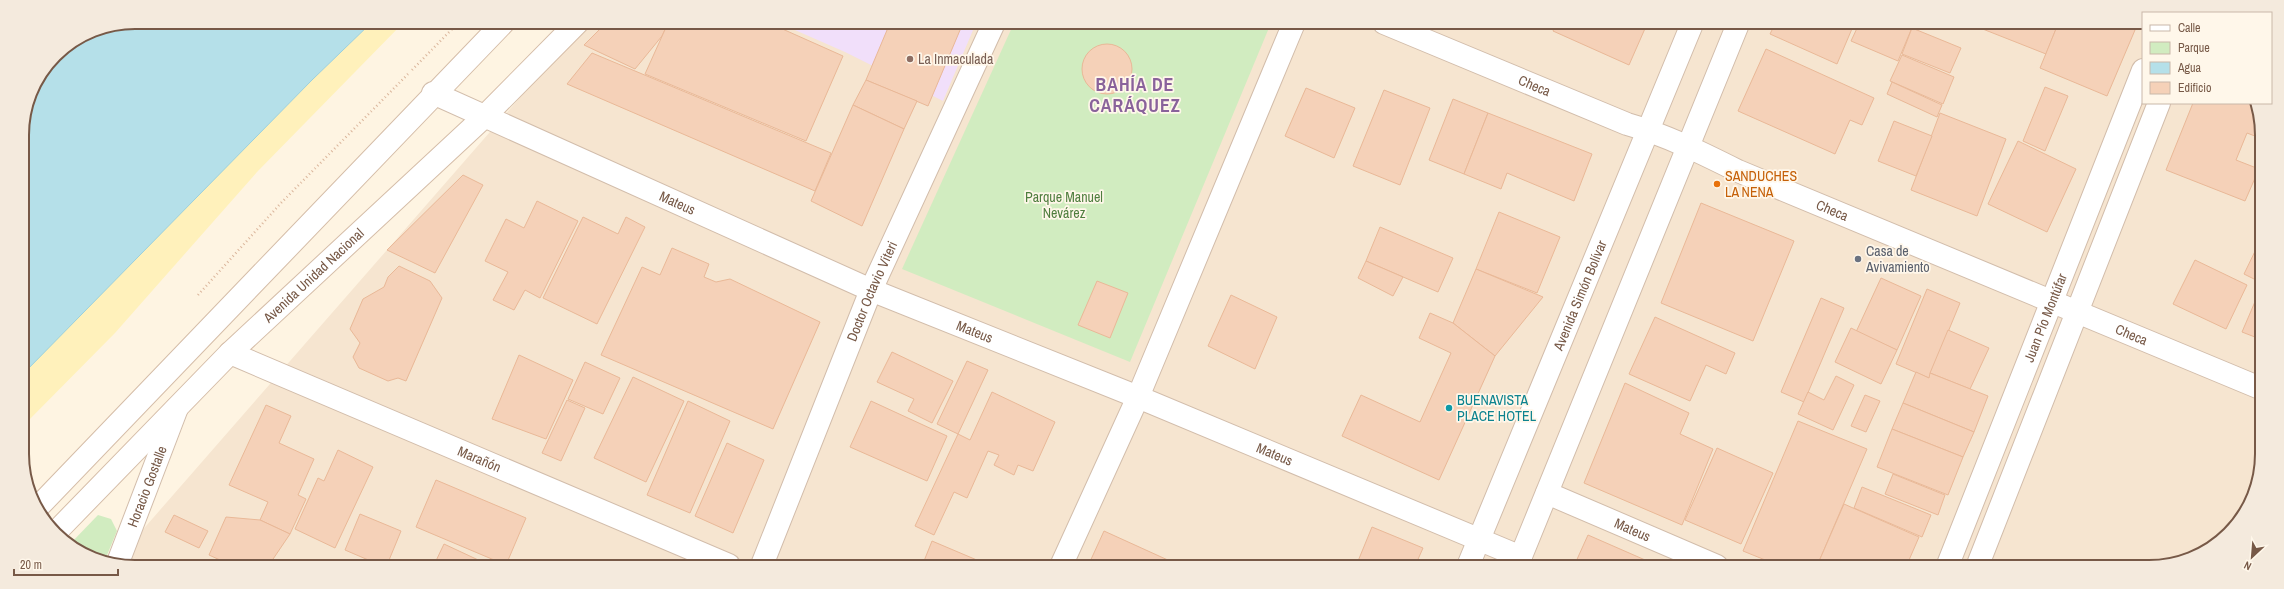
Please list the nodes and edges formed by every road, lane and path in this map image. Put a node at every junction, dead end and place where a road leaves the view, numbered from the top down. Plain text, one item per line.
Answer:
1 (497, 29) edge
2 (571, 29) edge
3 (991, 29) edge
4 (1292, 29) edge
5 (1398, 29) edge
6 (1690, 29) edge
7 (1736, 29) edge
8 (2142, 73) edge
9 (433, 93) junction
10 (2159, 104) edge
11 (486, 116) junction
12 (1648, 130) junction
13 (1688, 147) junction
14 (871, 290) junction
15 (2052, 301) junction
16 (2078, 310) junction
17 (230, 353) junction
18 (2255, 386) edge
19 (1138, 398) junction
20 (177, 408) junction
21 (1547, 493) junction
22 (41, 503) edge
23 (60, 528) edge
24 (1479, 539) junction
25 (119, 559) edge
26 (717, 560) edge
27 (764, 560) edge
28 (1064, 560) edge
29 (1470, 560) edge
30 (1516, 560) edge
31 (1520, 560) edge
32 (1703, 560) edge
33 (1951, 560) edge
34 (1980, 560) edge

1 - 9 street
2 - 11 street, Avenida Unidad Nacional
3 - 14 street, Doctor Octavio Viteri
4 - 19 street
5 - 12 street, Checa
6 - 12 street, Avenida Simón Bolívar
7 - 13 street
8 - 15 street, Juan Pío Montúfar
9 - 11 street, Mateus
9 - 22 street
10 - 16 street, Juan Pío Montúfar
11 - 14 street, Mateus
11 - 17 street, Avenida Unidad Nacional
12 - 13 street, Checa
12 - 24 street, Avenida Simón Bolívar
13 - 15 street, Checa
13 - 21 street
14 - 19 street, Mateus
14 - 27 street, Doctor Octavio Viteri
15 - 16 street, Checa
15 - 33 street, Juan Pío Montúfar
16 - 18 street, Checa
16 - 34 street, Juan Pío Montúfar
17 - 20 street, Avenida Unidad Nacional
17 - 26 street, Marañón
19 - 24 street, Mateus
19 - 28 street
20 - 23 street, Avenida Unidad Nacional
20 - 25 street, Horacio Gostalle
21 - 31 street
21 - 32 street, Mateus
24 - 29 street, Avenida Simón Bolívar
24 - 30 street, Mateus

